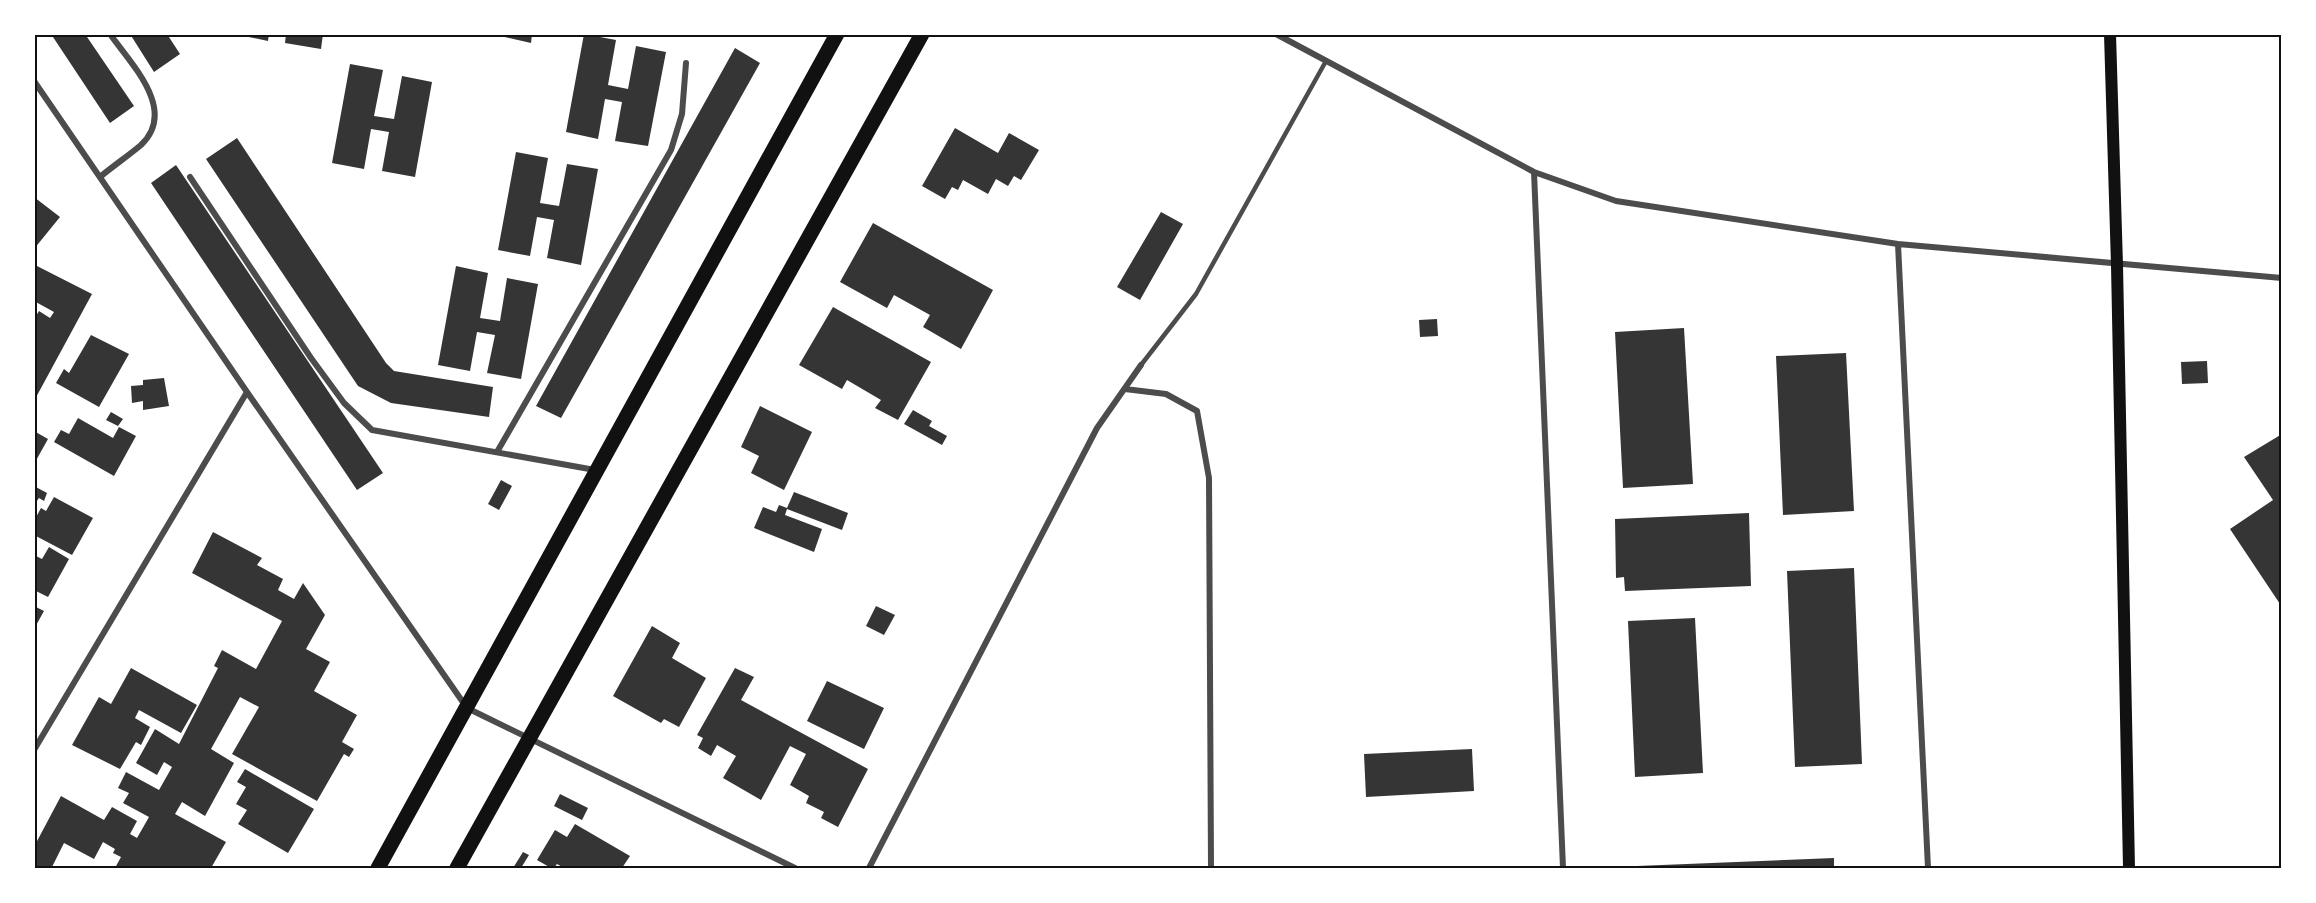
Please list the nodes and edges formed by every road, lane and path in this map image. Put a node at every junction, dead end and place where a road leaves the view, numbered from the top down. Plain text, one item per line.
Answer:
1 (110, 34) edge
2 (837, 34) edge
3 (922, 34) edge
4 (1276, 34) edge
5 (2110, 34) edge
6 (1326, 61) junction
7 (686, 63) dead end
8 (34, 81) edge
9 (1534, 172) junction
10 (100, 177) junction
11 (190, 177) dead end
12 (1898, 244) junction
13 (2117, 265) junction
14 (2282, 278) edge
15 (1141, 365) joint
16 (1125, 388) junction
17 (247, 392) junction
18 (497, 452) junction
19 (598, 470) junction
20 (467, 708) junction
21 (530, 739) junction
22 (34, 750) edge
23 (378, 868) edge
24 (457, 868) edge
25 (795, 868) edge
26 (869, 868) edge
27 (1211, 868) edge
28 (1563, 868) edge
29 (1928, 868) edge
30 (2129, 868) edge

1 - 10 street
2 - 19 main road
3 - 21 main road
4 - 6 street
5 - 13 main road
6 - 9 street
6 - 15 lane
7 - 18 street
8 - 10 street
9 - 12 street
9 - 28 street
10 - 17 street
11 - 18 street
12 - 13 street
12 - 29 street
13 - 14 street
13 - 30 main road
15 - 16 street
16 - 26 street
16 - 27 street
17 - 20 street
17 - 22 street
18 - 19 street
19 - 20 main road
20 - 21 street
20 - 23 main road
21 - 24 main road
21 - 25 street

